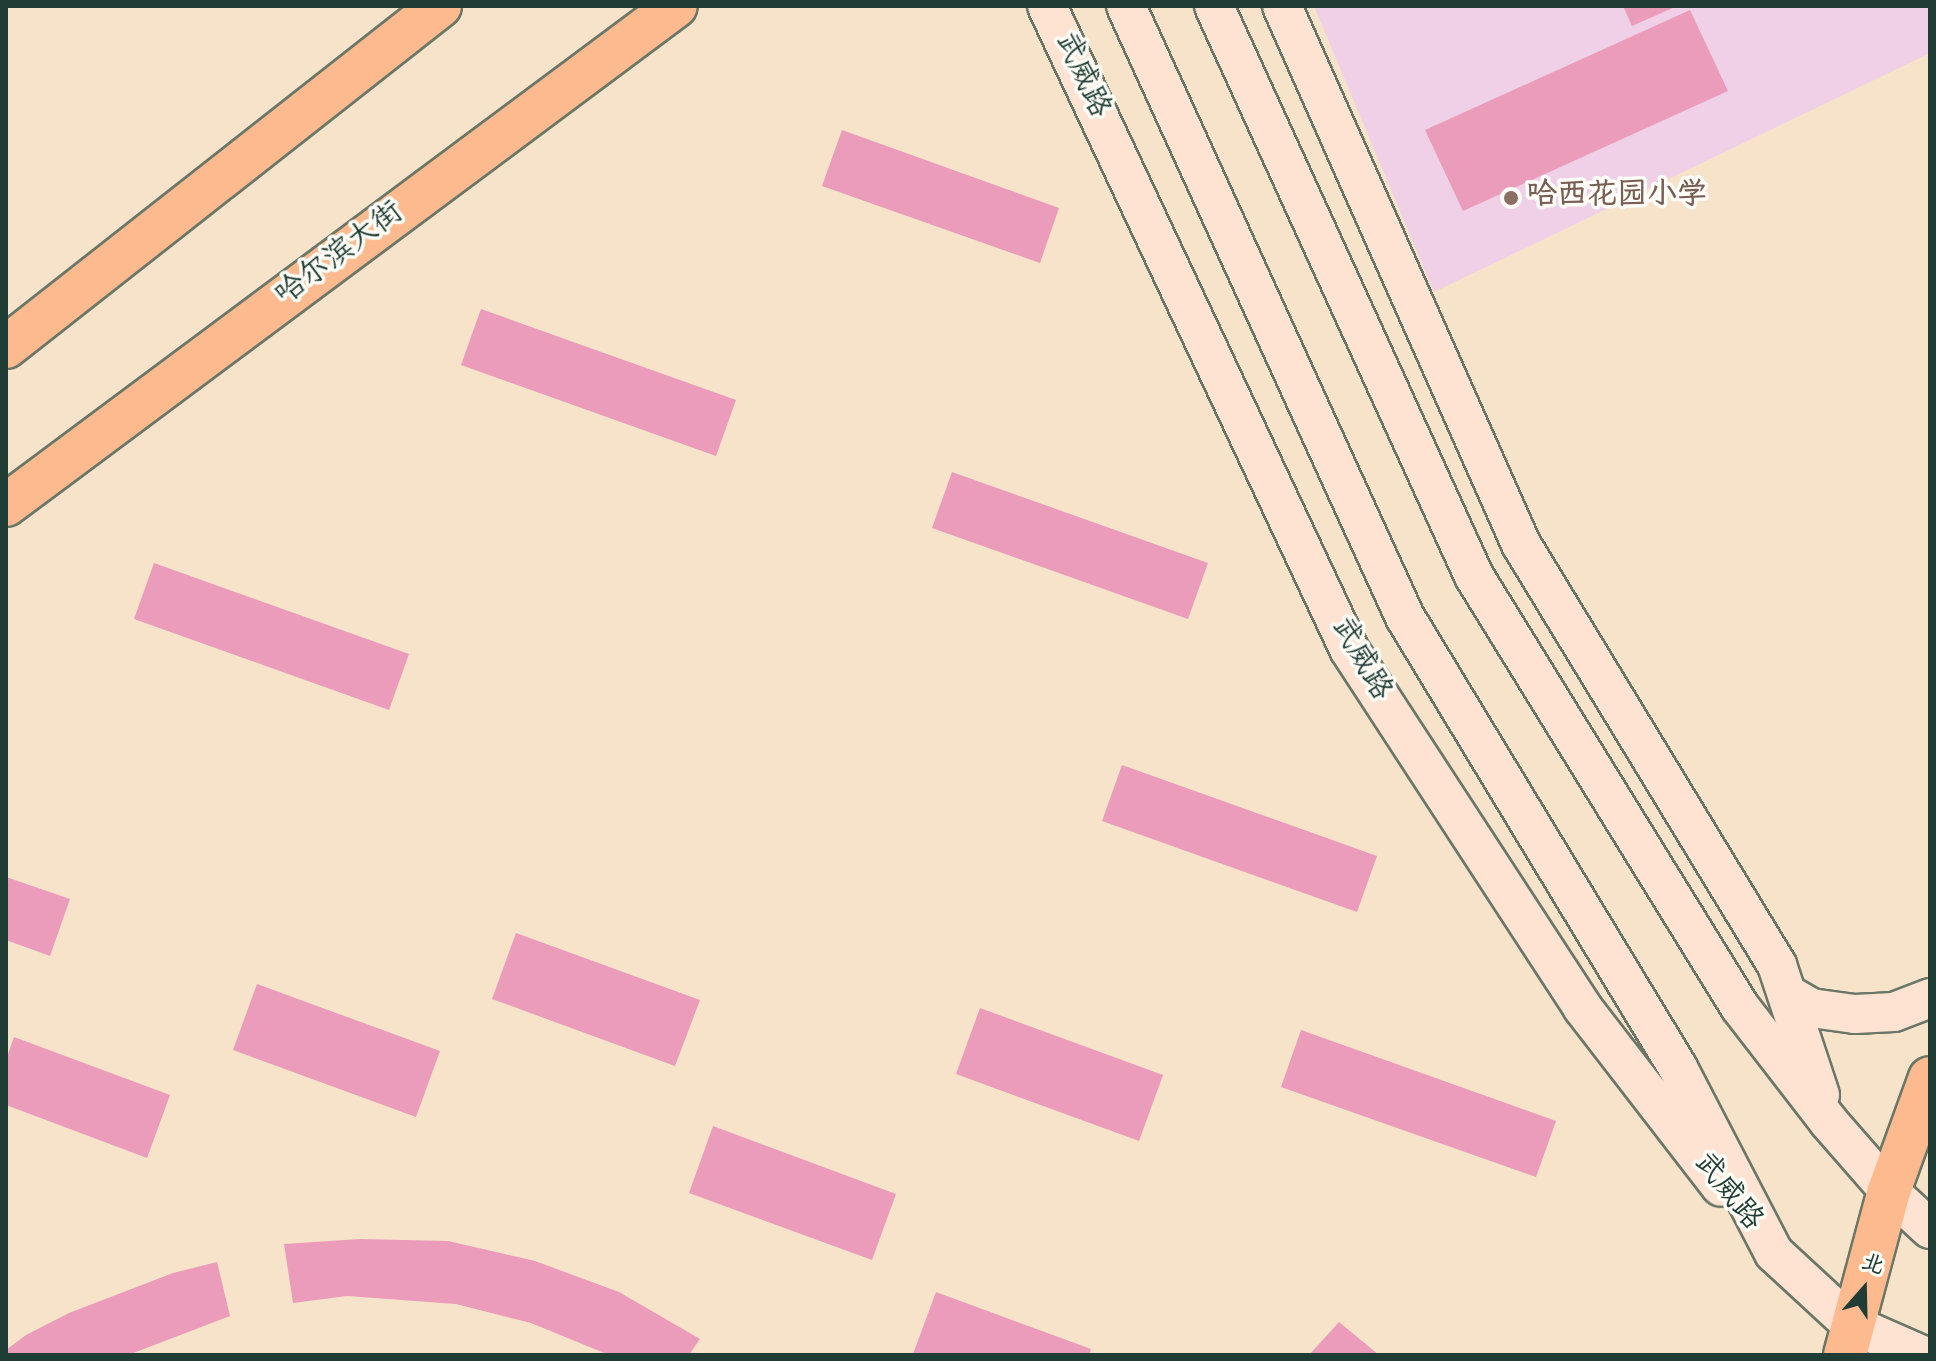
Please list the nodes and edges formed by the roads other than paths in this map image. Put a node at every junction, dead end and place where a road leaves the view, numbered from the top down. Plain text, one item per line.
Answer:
1 (440, 6) edge
2 (676, 6) edge
3 (1047, 6) edge
4 (1126, 6) edge
5 (1214, 6) edge
6 (1282, 6) edge
7 (6, 347) edge
8 (6, 505) edge
9 (1787, 994) junction
10 (1930, 998) edge
11 (1930, 1078) edge
12 (1828, 1121) junction
13 (1889, 1191) junction
14 (1930, 1229) edge
15 (1774, 1253) junction
16 (1848, 1339) edge
17 (1922, 1355) edge

1 - 7 main road
2 - 8 main road, 哈尔滨大街
3 - 15 main road, 武威路
4 - 15 main road, 武威路
5 - 12 main road
6 - 9 main road
9 - 10 main road
9 - 12 main road
11 - 13 main road
12 - 13 main road
13 - 14 main road
13 - 16 main road
15 - 16 main road, 武威路
16 - 17 main road, 武威路

